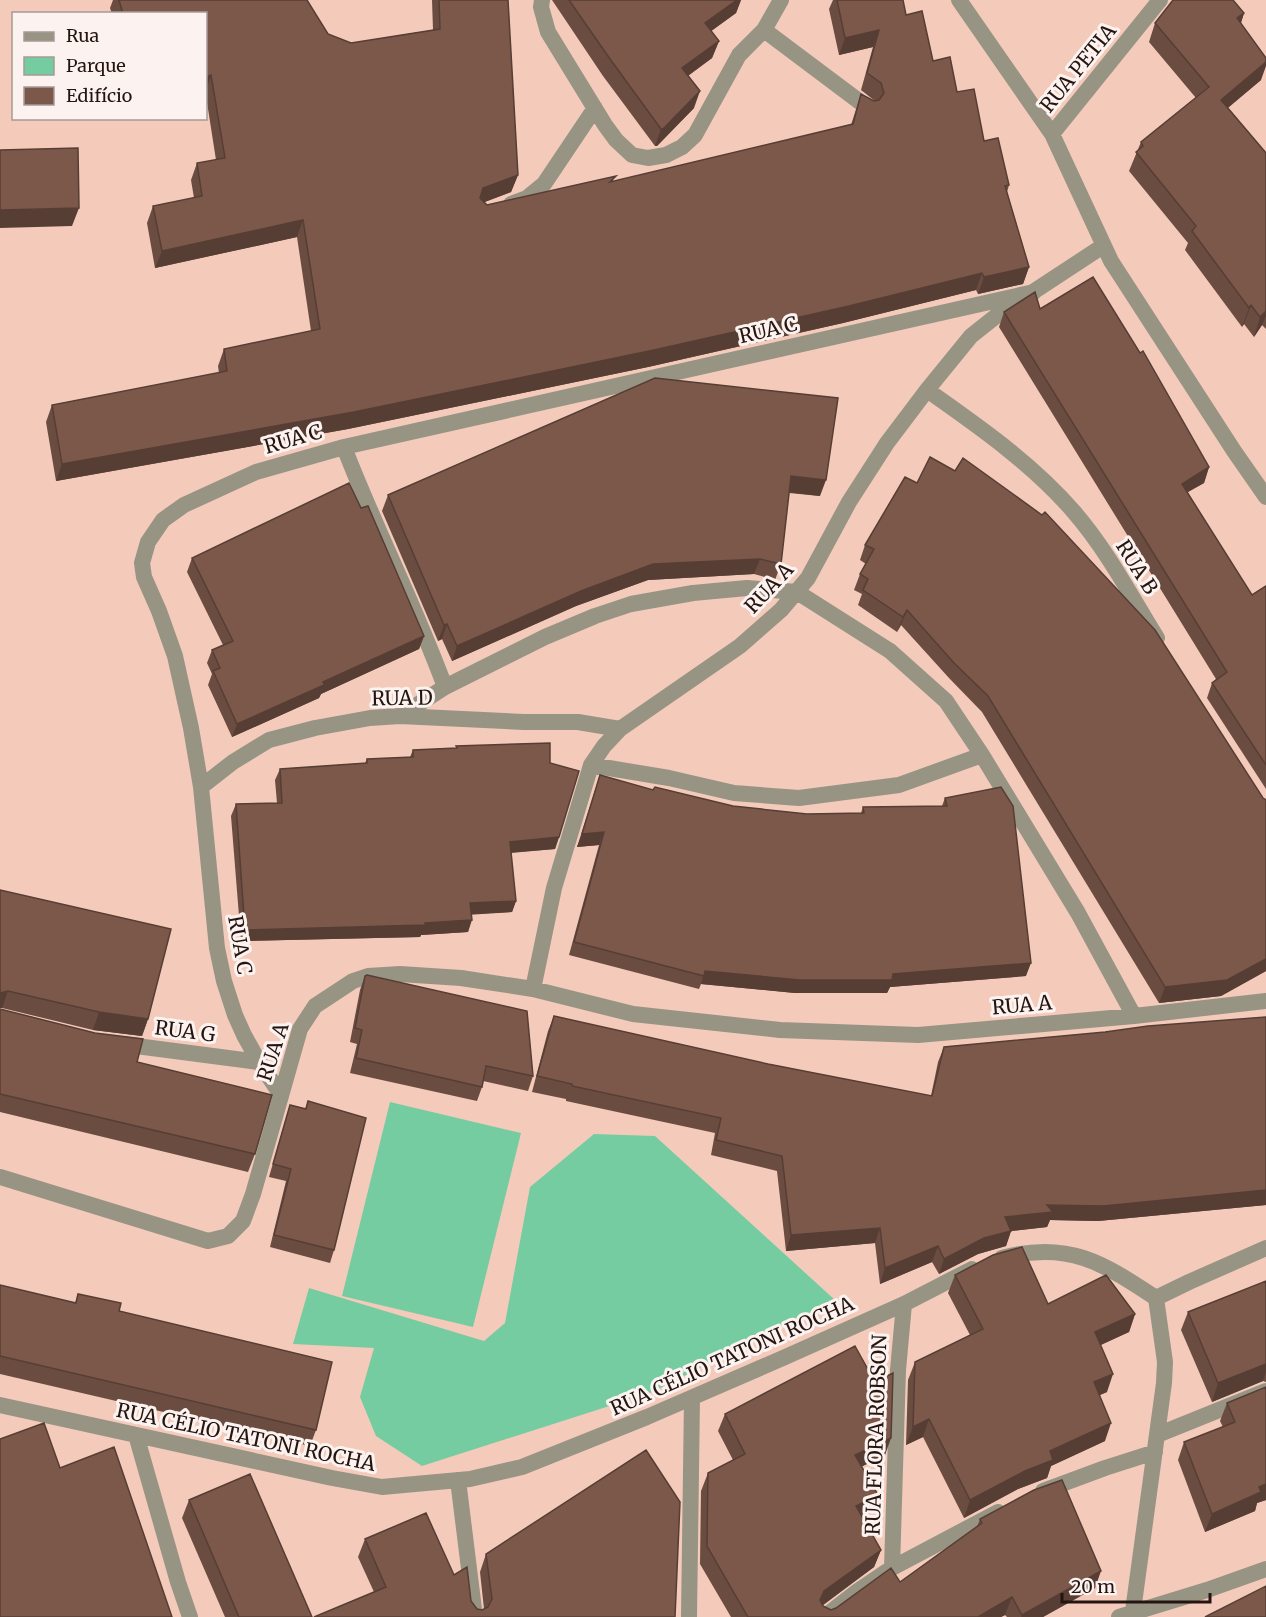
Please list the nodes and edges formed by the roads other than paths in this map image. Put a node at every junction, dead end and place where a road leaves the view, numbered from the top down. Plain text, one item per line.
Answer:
1 (542, 0) edge
2 (781, 0) edge
3 (959, 0) edge
4 (1160, 0) edge
5 (764, 30) junction
6 (595, 108) junction
7 (868, 108) edge
8 (1052, 134) junction
9 (500, 208) edge
10 (1103, 246) junction
11 (1034, 292) junction
12 (927, 390) junction
13 (344, 447) junction
14 (1266, 497) edge
15 (796, 591) junction
16 (1162, 648) edge
17 (445, 687) junction
18 (400, 716) junction
19 (620, 729) junction
20 (982, 754) junction
21 (591, 765) junction
22 (201, 787) junction
23 (533, 989) junction
24 (1266, 1001) edge
25 (1134, 1016) junction
26 (102, 1041) edge
27 (259, 1062) junction
28 (281, 1095) junction
29 (0, 1177) edge
30 (1266, 1248) edge
31 (1156, 1299) junction
32 (904, 1304) junction
33 (1266, 1391) edge
34 (692, 1398) junction
35 (0, 1405) edge
36 (135, 1435) junction
37 (1157, 1435) junction
38 (1155, 1452) junction
39 (458, 1480) junction
40 (892, 1568) junction
41 (1266, 1569) edge
42 (1126, 1614) edge
43 (190, 1617) edge
44 (475, 1617) edge
45 (689, 1617) edge
46 (824, 1617) edge

1 - 6 street
2 - 5 street
3 - 8 street
4 - 8 street, RUA PETIA
5 - 6 street
5 - 7 street
6 - 9 street
8 - 10 street
10 - 11 street, RUA A
10 - 14 street
11 - 12 street, RUA A
11 - 13 street, RUA C
12 - 15 street, RUA A
12 - 16 street, RUA B
13 - 17 street
13 - 22 street, RUA C
15 - 17 street
15 - 19 street, RUA A
15 - 20 street
17 - 18 street
18 - 19 street, RUA D
18 - 22 street, RUA D
19 - 21 street, RUA A
20 - 21 street
20 - 25 street
21 - 23 street, RUA A
22 - 27 street, RUA C
23 - 25 street, RUA A
23 - 28 street, RUA A
24 - 25 street, RUA A
26 - 27 street, RUA G
27 - 28 street, RUA C
28 - 29 street, RUA A
30 - 31 street
31 - 32 street, RUA CÉLIO TATONI ROCHA
31 - 37 street
32 - 34 street, RUA CÉLIO TATONI ROCHA
32 - 40 street, RUA FLORA ROBSON
33 - 37 street
34 - 39 street, RUA CÉLIO TATONI ROCHA
34 - 45 street
35 - 36 street, RUA CÉLIO TATONI ROCHA
36 - 39 street, RUA CÉLIO TATONI ROCHA
36 - 43 street
37 - 38 street
38 - 40 street
38 - 42 street
39 - 44 street
40 - 46 street
41 - 42 street

